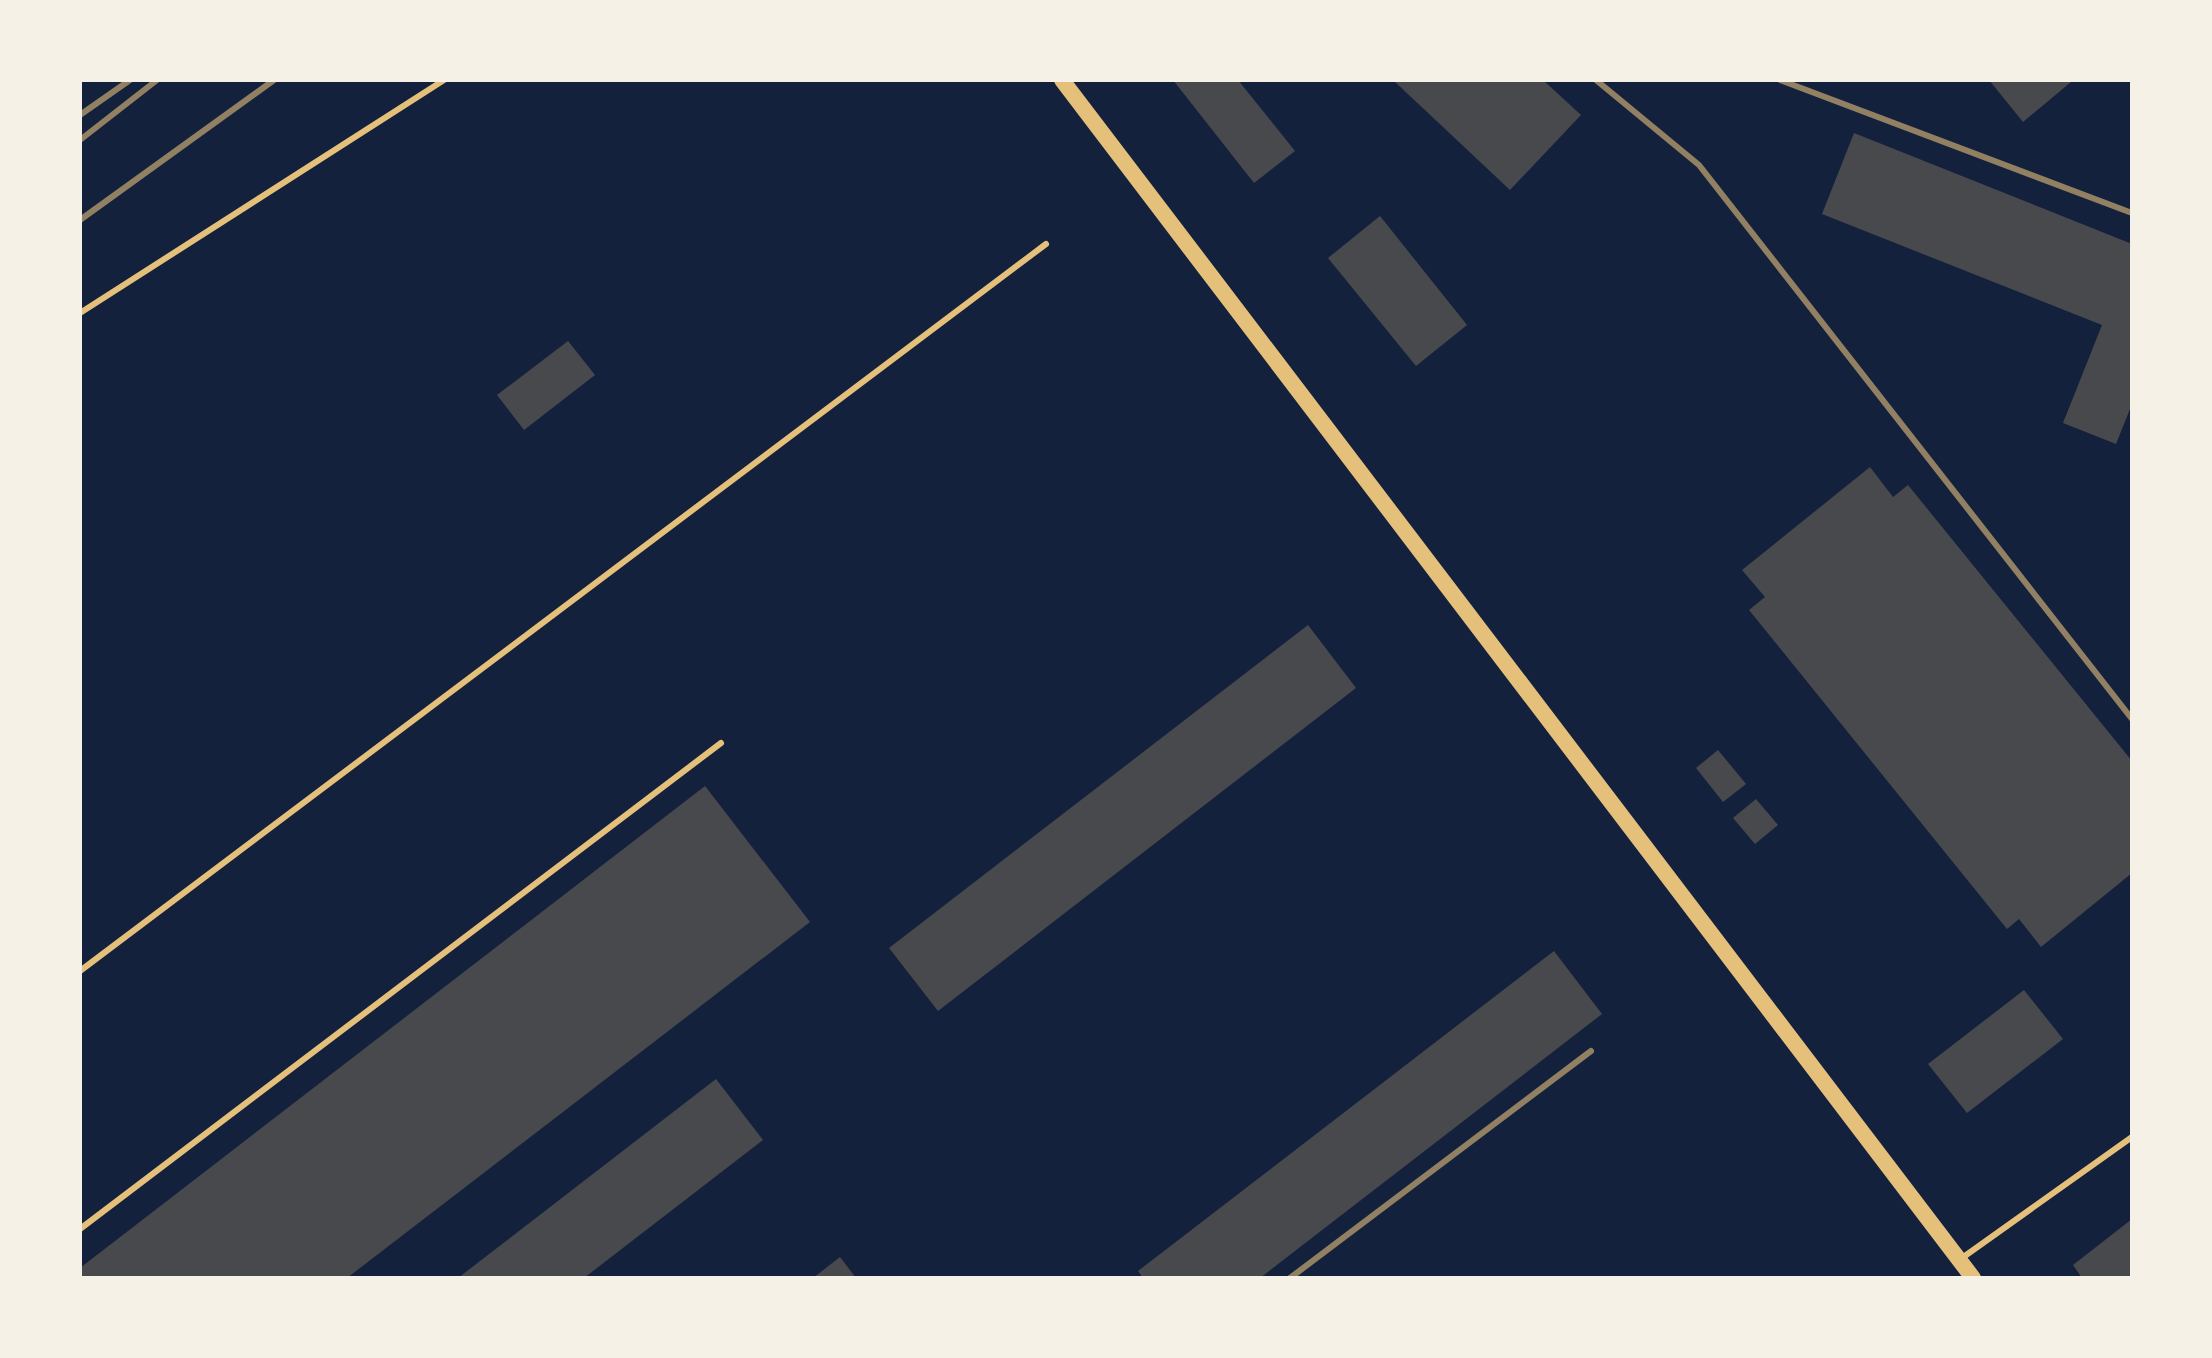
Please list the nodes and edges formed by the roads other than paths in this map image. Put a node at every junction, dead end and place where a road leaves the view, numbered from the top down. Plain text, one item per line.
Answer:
1 (444, 80) edge
2 (1062, 80) edge
3 (1046, 244) dead end
4 (80, 313) edge
5 (721, 743) dead end
6 (80, 971) edge
7 (2132, 1137) edge
8 (80, 1229) edge
9 (1959, 1260) junction
10 (1973, 1278) edge

1 - 4 lane
2 - 9 main road
3 - 6 lane
5 - 8 lane
7 - 9 lane
9 - 10 main road

